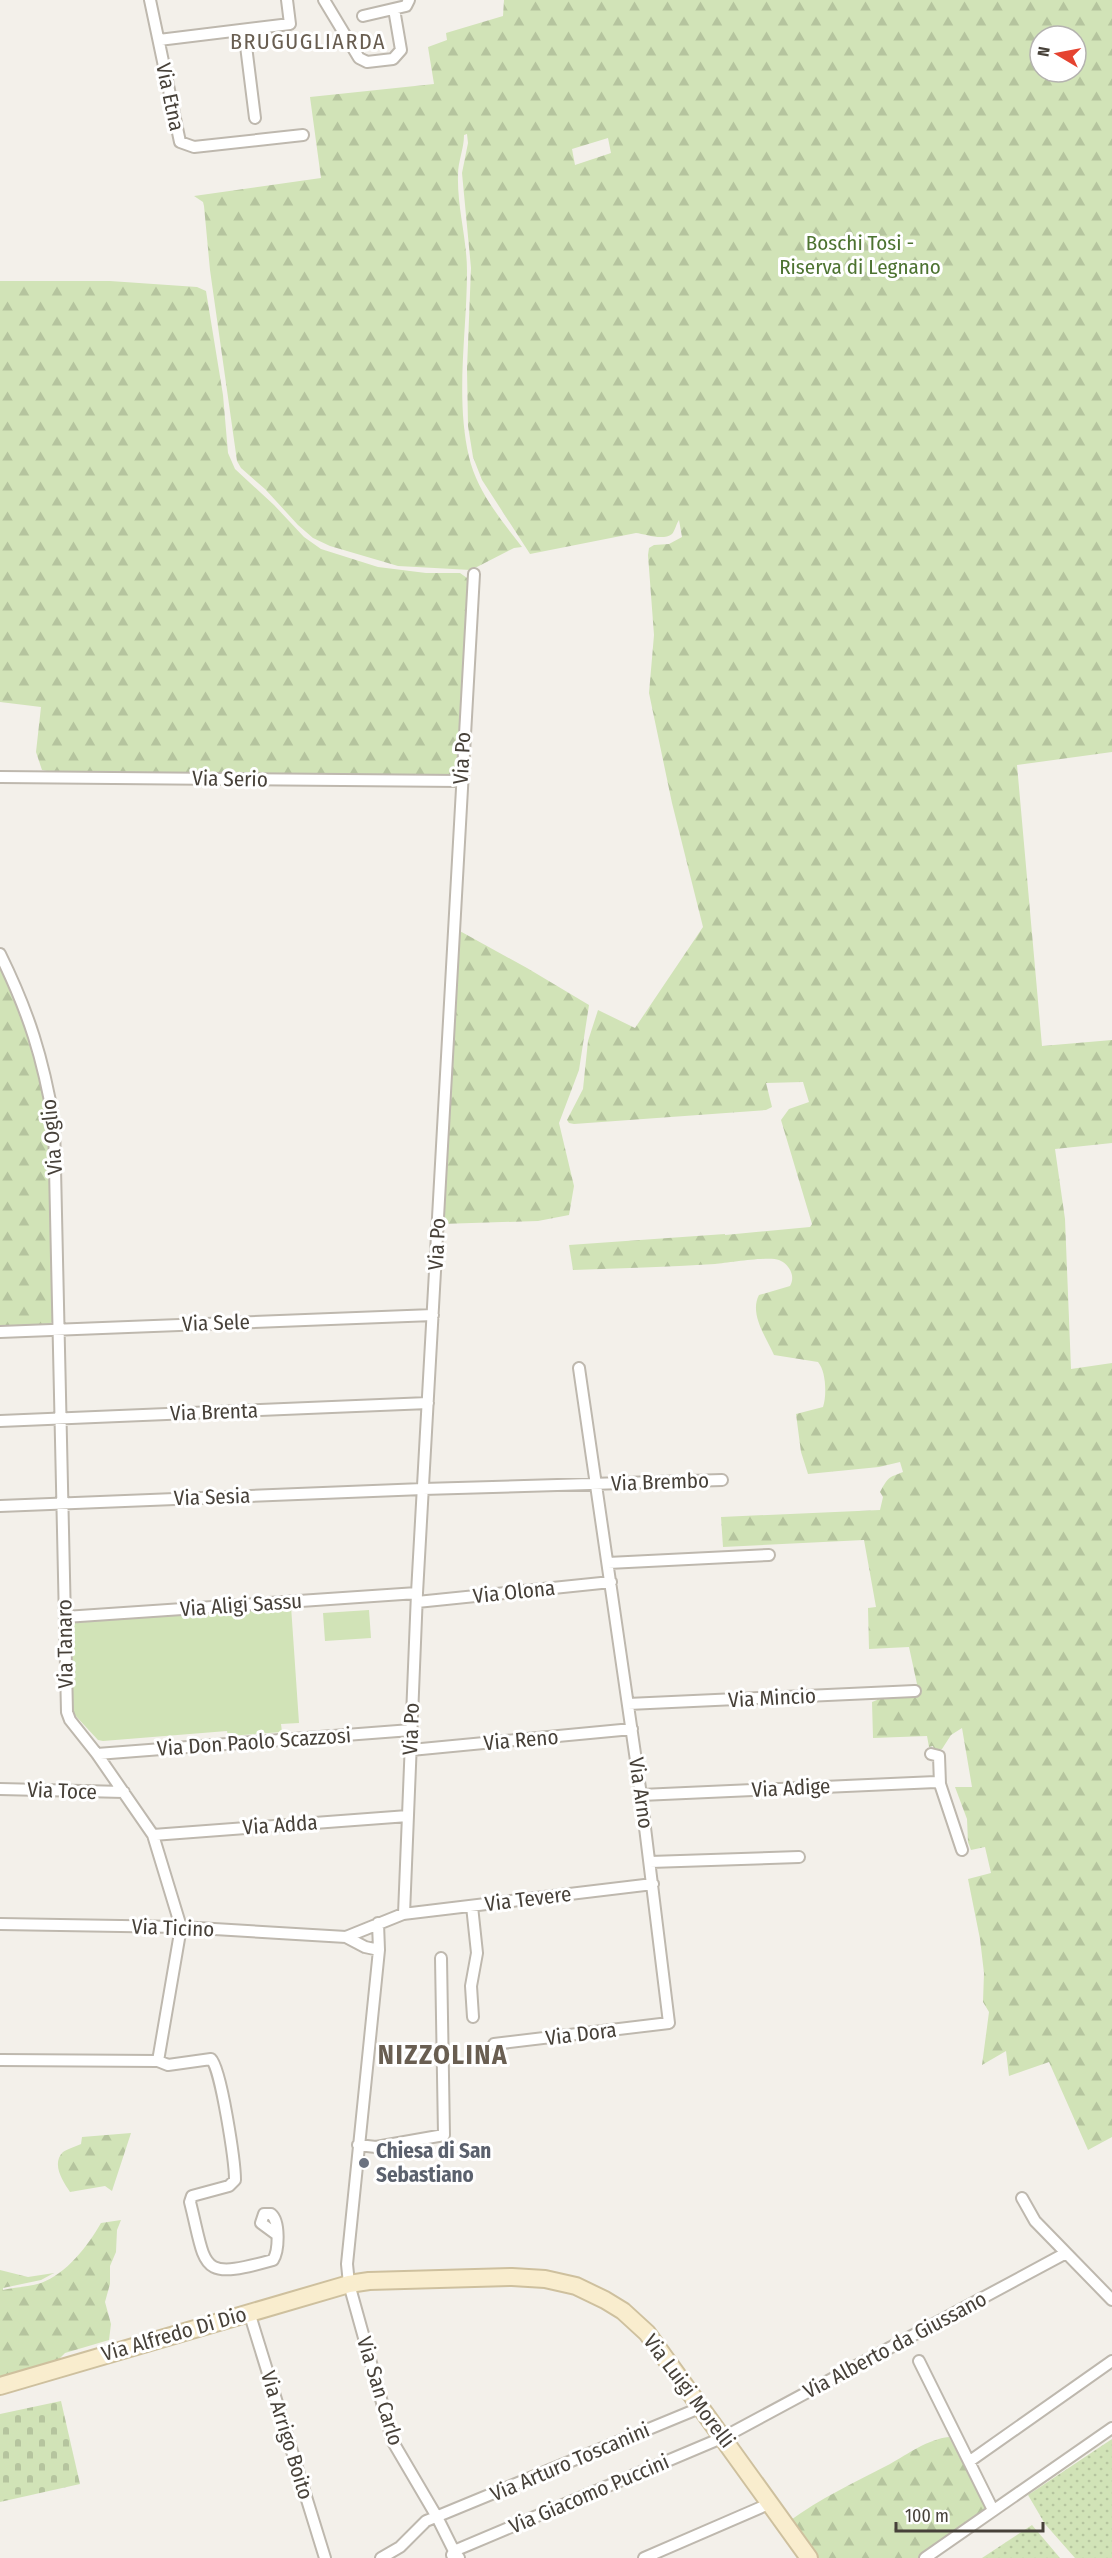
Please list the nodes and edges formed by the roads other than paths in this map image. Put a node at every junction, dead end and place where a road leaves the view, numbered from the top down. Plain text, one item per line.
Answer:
1 (150, 0) edge
2 (287, 0) edge
3 (324, 0) edge
4 (409, 0) edge
5 (394, 9) junction
6 (363, 16) dead end
7 (244, 30) junction
8 (159, 40) junction
9 (255, 118) dead end
10 (303, 135) dead end
11 (474, 574) dead end
12 (0, 777) edge
13 (461, 781) junction
14 (0, 954) edge
15 (433, 1316) junction
16 (58, 1329) junction
17 (0, 1332) edge
18 (579, 1368) dead end
19 (428, 1403) junction
20 (59, 1418) junction
21 (0, 1421) edge
22 (722, 1480) dead end
23 (597, 1484) junction
24 (423, 1489) junction
25 (62, 1503) junction
26 (0, 1506) edge
27 (770, 1555) dead end
28 (608, 1563) junction
29 (611, 1582) junction
30 (417, 1597) junction
31 (65, 1617) junction
32 (915, 1691) dead end
33 (628, 1704) junction
34 (632, 1729) junction
35 (411, 1730) junction
36 (411, 1750) junction
37 (97, 1754) junction
38 (931, 1754) dead end
39 (940, 1784) junction
40 (0, 1789) edge
41 (124, 1792) junction
42 (641, 1796) junction
43 (408, 1816) junction
44 (153, 1834) junction
45 (962, 1850) dead end
46 (799, 1857) dead end
47 (650, 1862) junction
48 (653, 1884) junction
49 (472, 1906) junction
50 (404, 1914) junction
51 (378, 1923) junction
52 (0, 1924) edge
53 (181, 1927) junction
54 (366, 1928) junction
55 (346, 1937) junction
56 (365, 1947) junction
57 (379, 1950) junction
58 (441, 1958) dead end
59 (473, 2018) dead end
60 (669, 2023) joint
61 (494, 2044) dead end
62 (0, 2060) edge
63 (158, 2061) junction
64 (358, 2145) junction
65 (1022, 2198) dead end
66 (276, 2234) dead end
67 (1066, 2253) junction
68 (349, 2284) junction
69 (1112, 2300) edge
70 (249, 2312) junction
71 (919, 2361) dead end
72 (1112, 2361) edge
73 (0, 2386) edge
74 (702, 2407) junction
75 (1112, 2428) edge
76 (724, 2437) junction
77 (970, 2461) junction
78 (771, 2503) junction
79 (993, 2510) junction
80 (437, 2517) junction
81 (455, 2556) edge
82 (325, 2558) edge
83 (381, 2558) edge
84 (644, 2558) edge
85 (809, 2558) edge
86 (925, 2558) edge

1 - 8 street, Via Etna
2 - 7 street
3 - 5 street
4 - 5 street
5 - 6 street
7 - 8 street
7 - 9 street
8 - 10 street, Via Etna
11 - 13 street, Via Po
12 - 13 street, Via Serio
13 - 15 street, Via Po
14 - 16 street, Via Oglio
15 - 16 street, Via Sele
15 - 19 street, Via Po
16 - 17 street, Via Sele
16 - 20 street, Via Tanaro
18 - 23 street, Via Arno
19 - 20 street, Via Brenta
19 - 24 street, Via Po
20 - 21 street, Via Brenta
20 - 25 street, Via Tanaro
22 - 23 street, Via Brembo
23 - 24 street, Via Brembo
23 - 28 street, Via Arno
24 - 25 street, Via Sesia
24 - 30 street, Via Po
25 - 26 street, Via Sesia
25 - 31 street, Via Tanaro
27 - 28 street
28 - 29 street, Via Arno
29 - 30 street, Via Olona
29 - 33 street, Via Arno
30 - 31 street, Via Aligi Sassu
30 - 35 street, Via Po
31 - 37 street, Via Tanaro
32 - 33 street, Via Mincio
33 - 34 street, Via Arno
34 - 36 street, Via Reno
34 - 42 street, Via Arno
35 - 36 street, Via Po
35 - 37 street, Via Don Paolo Scazzosi
36 - 43 street, Via Po
37 - 41 street, Via Tanaro
38 - 39 street
39 - 42 street, Via Adige
39 - 45 street
40 - 41 street, Via Toce
41 - 44 street, Via Tanaro
42 - 47 street, Via Arno
43 - 44 street, Via Adda
43 - 50 street, Via Po
44 - 53 street, Via Tanaro
46 - 47 street
47 - 48 street, Via Arno
48 - 49 street, Via Tevere
48 - 60 street, Via Arno
49 - 50 street, Via Tevere
49 - 59 street
50 - 51 street, Via Tevere
51 - 54 street, Via Tevere
51 - 57 street, Via San Carlo
52 - 53 street, Via Ticino
53 - 55 street, Via Ticino
53 - 63 street
54 - 55 street, Via Tevere
54 - 56 street
55 - 56 street
56 - 57 street
57 - 64 street, Via San Carlo
58 - 64 street
60 - 61 street, Via Dora
62 - 63 street
63 - 66 street
64 - 68 street, Via San Carlo
65 - 67 street
67 - 69 street
67 - 76 street, Via Alberto da Giussano
68 - 70 main road, Via Alfredo Di Dio
68 - 74 main road, Via Luigi Morelli
68 - 80 street, Via San Carlo
70 - 73 main road, Via Alfredo Di Dio
70 - 82 street, Via Arrigo Boito
71 - 77 street
72 - 77 street
74 - 76 main road, Via Luigi Morelli
74 - 80 street, Via Arturo Toscanini
75 - 79 street
76 - 78 main road, Via Luigi Morelli
76 - 81 street, Via Giacomo Puccini
77 - 79 street
78 - 84 street
78 - 85 main road, Via Luigi Morelli
79 - 86 street
80 - 81 street, Via San Carlo
80 - 83 street, Via Arturo Toscanini

